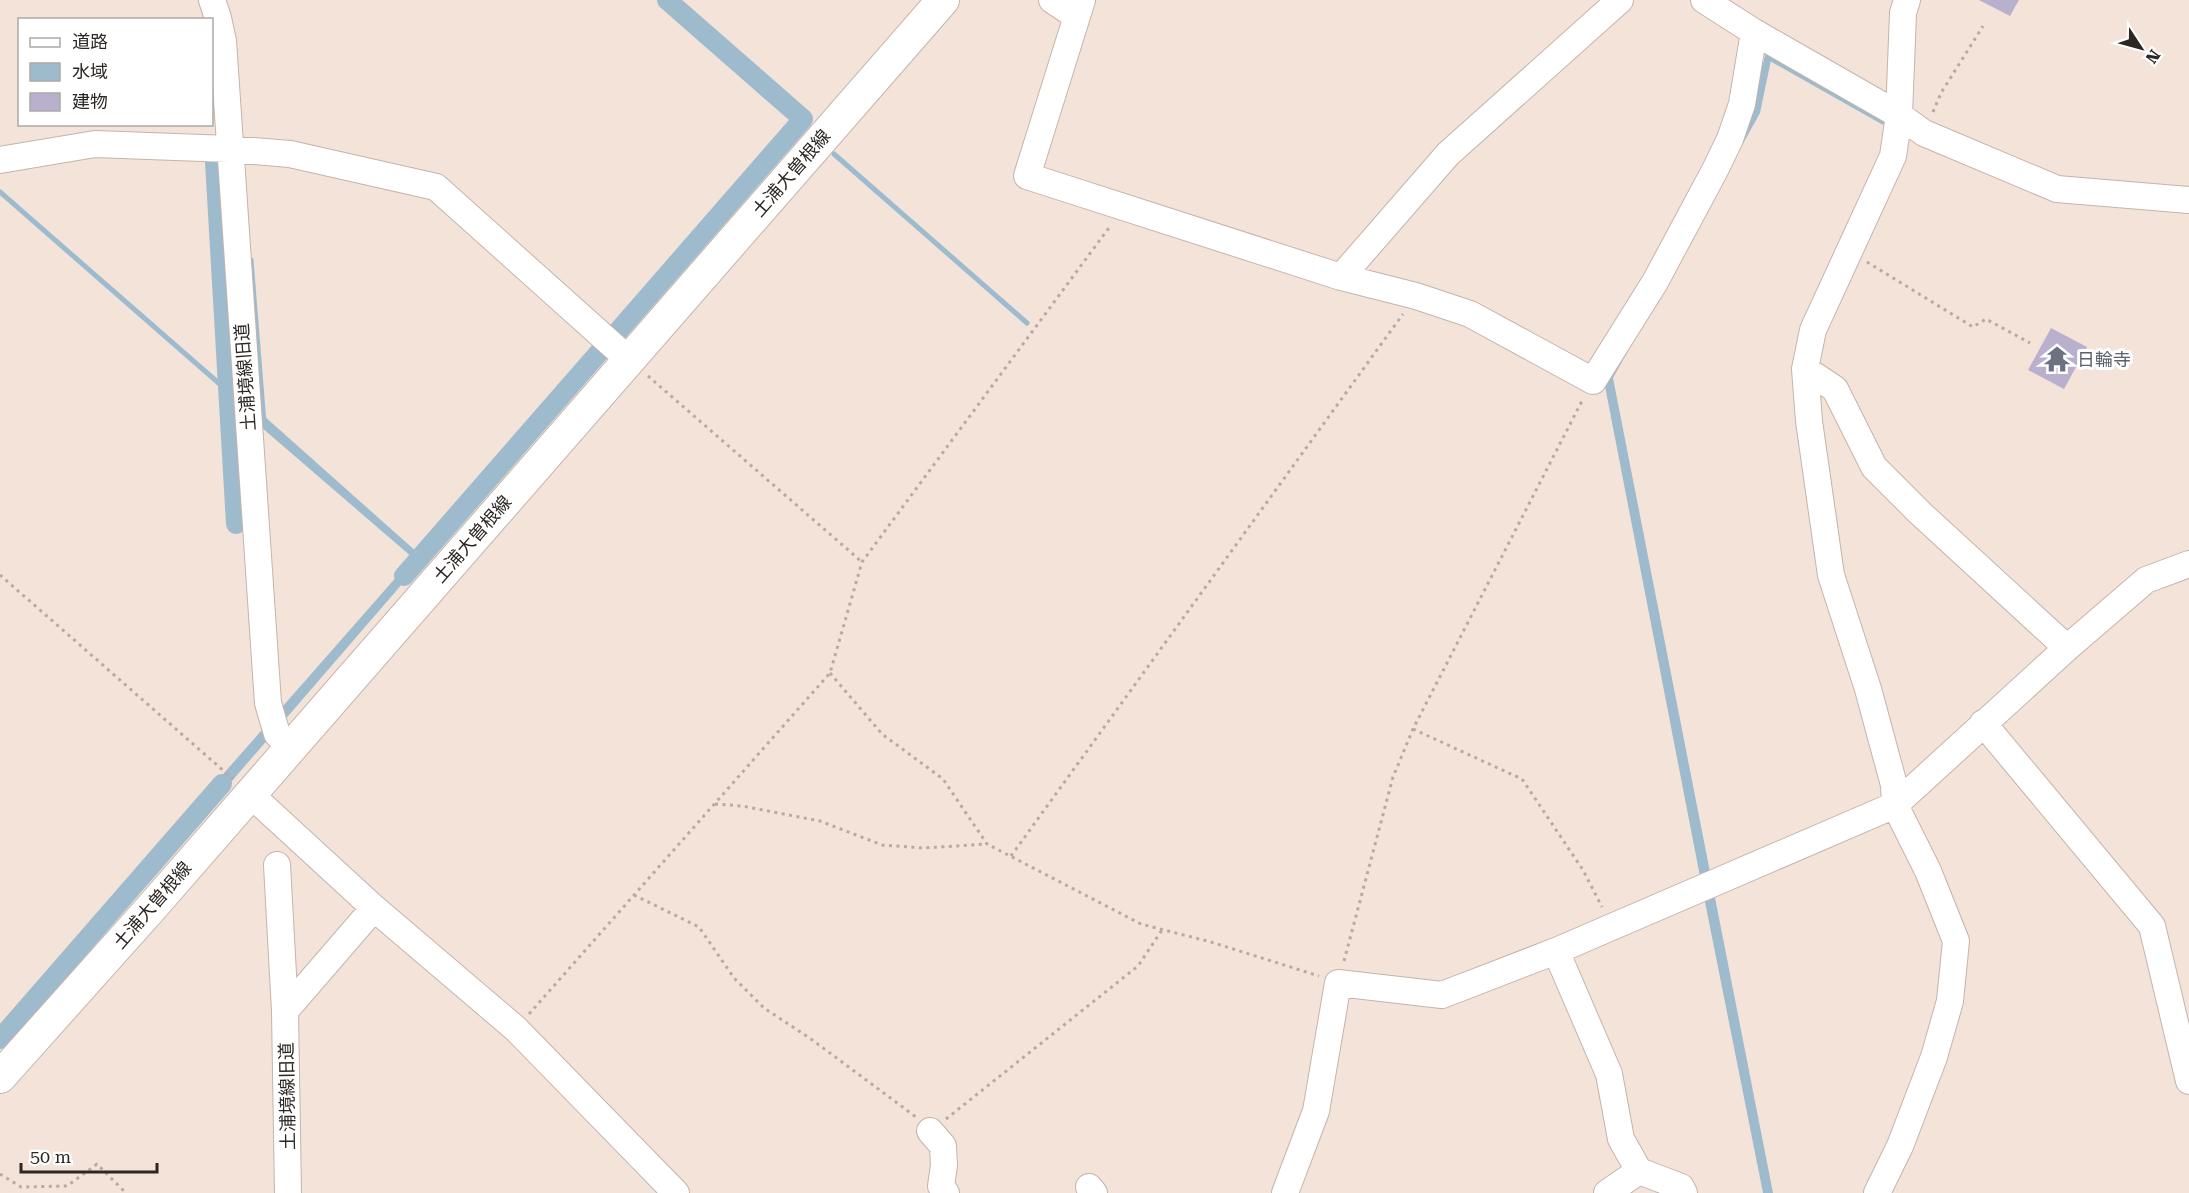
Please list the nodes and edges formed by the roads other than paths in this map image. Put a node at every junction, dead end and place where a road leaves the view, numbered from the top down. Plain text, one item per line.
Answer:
1 (214, 0) edge
2 (943, 0) edge
3 (1052, 0) edge
4 (1620, 0) edge
5 (1704, 0) edge
6 (1906, 0) edge
7 (1079, 8) edge
8 (1754, 32) junction
9 (1899, 115) junction
10 (229, 149) junction
11 (0, 160) edge
12 (2189, 200) edge
13 (1341, 277) junction
14 (628, 359) junction
15 (1805, 369) junction
16 (2189, 564) edge
17 (2067, 648) junction
18 (1983, 723) junction
19 (290, 748) junction
20 (250, 794) junction
21 (1895, 805) junction
22 (277, 865) dead end
23 (374, 908) junction
24 (1556, 951) junction
25 (289, 1006) junction
26 (0, 1077) edge
27 (2189, 1081) edge
28 (930, 1131) road end
29 (1639, 1171) junction
30 (288, 1193) edge
31 (676, 1193) edge
32 (946, 1193) edge
33 (1285, 1193) edge
34 (1607, 1193) edge
35 (1684, 1193) edge
36 (1877, 1193) edge

1 - 10 street, 土浦境線旧道
2 - 14 main road, 土浦大曽根線
3 - 7 street
4 - 13 street
5 - 8 street
6 - 9 street
7 - 13 street
8 - 9 street
8 - 13 street
9 - 12 street
9 - 15 street
10 - 11 street
10 - 14 street
10 - 19 street, 土浦境線旧道
14 - 19 main road, 土浦大曽根線
15 - 17 street
15 - 21 street
16 - 17 street
17 - 18 street
18 - 21 street
18 - 27 street
19 - 20 main road, 土浦大曽根線
20 - 23 street
20 - 26 main road, 土浦大曽根線
21 - 24 street
21 - 36 street
22 - 25 street, 土浦境線旧道
23 - 25 street
23 - 31 street
24 - 29 street
24 - 33 street
25 - 30 street, 土浦境線旧道
28 - 32 street
29 - 34 street
29 - 35 street

